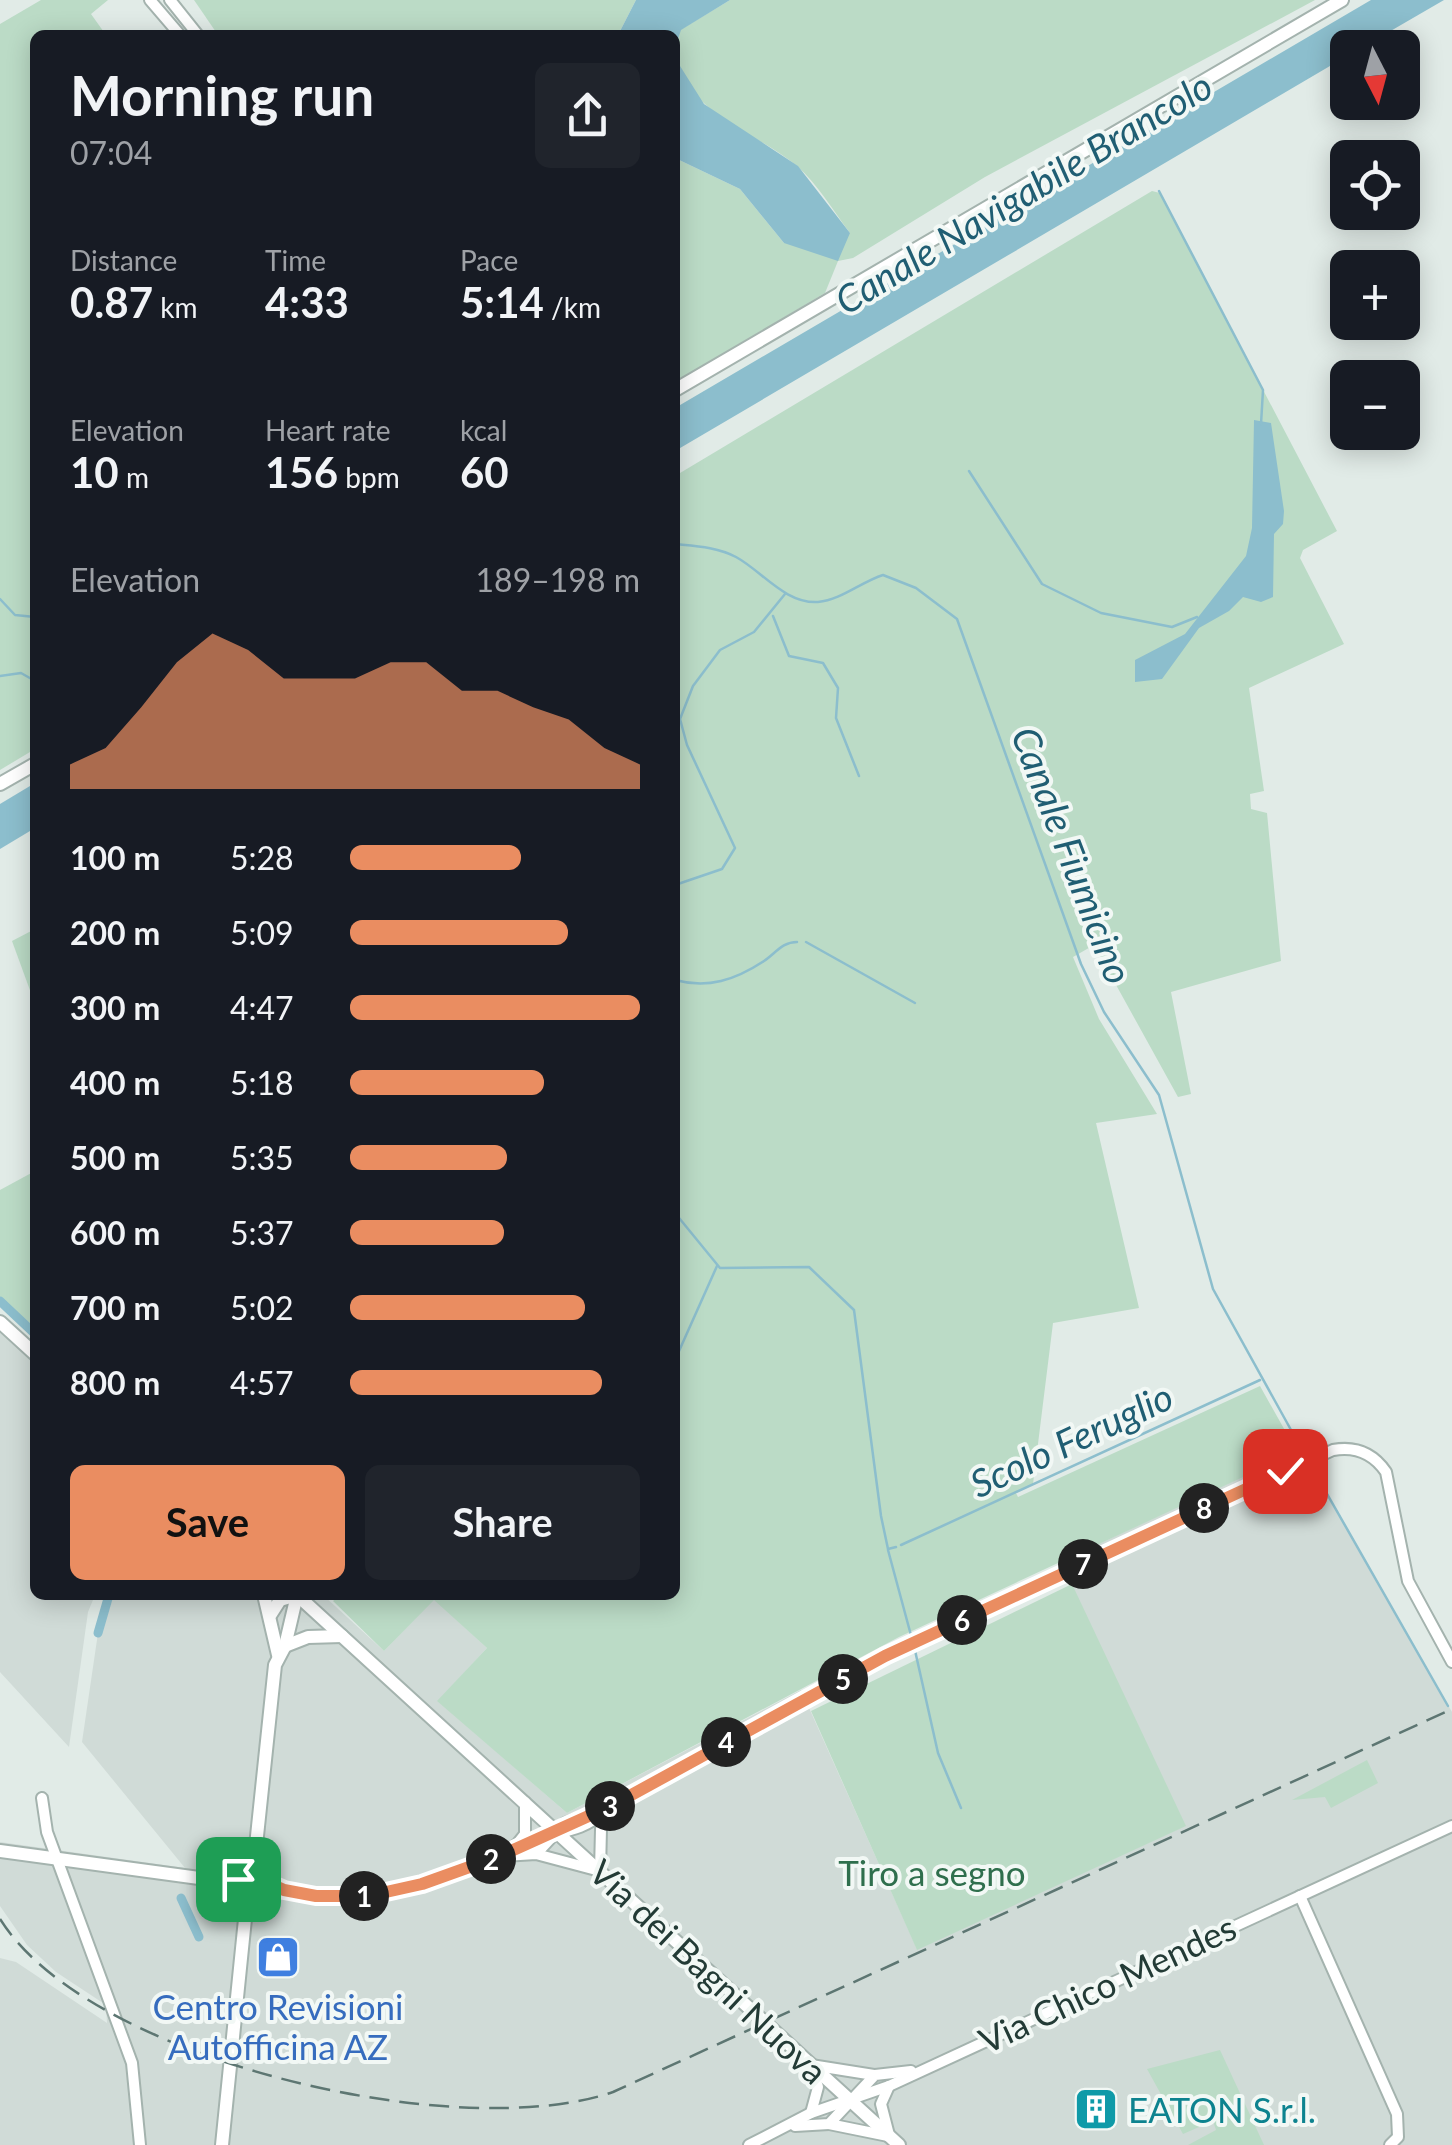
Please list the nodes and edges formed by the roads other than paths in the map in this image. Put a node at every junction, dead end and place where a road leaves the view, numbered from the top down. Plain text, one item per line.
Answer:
1 (150, 0) edge
2 (170, 0) edge
3 (1342, 0) edge
4 (176, 30) edge
5 (194, 30) edge
6 (680, 387) edge
7 (30, 767) edge
8 (0, 784) edge
9 (0, 1322) edge
10 (30, 1349) edge
11 (266, 1600) edge
12 (280, 1600) edge
13 (296, 1600) edge
14 (302, 1600) edge
15 (270, 1614) junction
16 (342, 1636) junction
17 (282, 1651) junction
18 (1452, 1662) edge
19 (42, 1798) dead end
20 (524, 1801) junction
21 (613, 1805) junction
22 (1452, 1826) edge
23 (559, 1832) junction
24 (517, 1844) junction
25 (0, 1851) edge
26 (536, 1854) junction
27 (500, 1856) junction
28 (58, 1860) junction
29 (600, 1870) junction
30 (248, 1886) junction
31 (1300, 1896) junction
32 (811, 2064) junction
33 (915, 2071) junction
34 (875, 2075) junction
35 (889, 2086) junction
36 (850, 2100) junction
37 (811, 2113) junction
38 (829, 2124) junction
39 (789, 2127) junction
40 (894, 2140) edge
41 (140, 2145) edge
42 (222, 2145) edge
43 (749, 2145) edge
44 (1390, 2145) edge

1 - 4 street
2 - 5 street
3 - 6 street
7 - 8 street
9 - 10 street
11 - 15 street
12 - 15 street
13 - 17 street
14 - 16 street, Via dei Bagni Nuova
15 - 17 street
16 - 17 street
16 - 20 street, Via dei Bagni Nuova
17 - 30 street
18 - 21 street
19 - 28 street
20 - 23 street, Via dei Bagni Nuova
20 - 24 street
21 - 23 street
21 - 29 street
22 - 31 street, Via Chico Mendes
23 - 24 street
23 - 26 street
23 - 29 street, Via dei Bagni Nuova
24 - 27 street
25 - 28 street
26 - 27 street
26 - 29 street
27 - 30 street
28 - 30 street
28 - 41 street
29 - 32 street, Via dei Bagni Nuova
30 - 42 street
31 - 33 street, Via Chico Mendes
31 - 44 street
32 - 34 street, Via Chico Mendes
32 - 36 street, Via dei Bagni Nuova
32 - 37 street
33 - 34 street, Via Chico Mendes
33 - 35 street, Via Chico Mendes
34 - 36 street
35 - 36 street, Via Chico Mendes
35 - 40 street
36 - 37 street, Via Chico Mendes
36 - 38 street
36 - 40 street, Via dei Bagni Nuova
37 - 39 street, Via Chico Mendes
38 - 39 street
38 - 40 street
39 - 43 street

